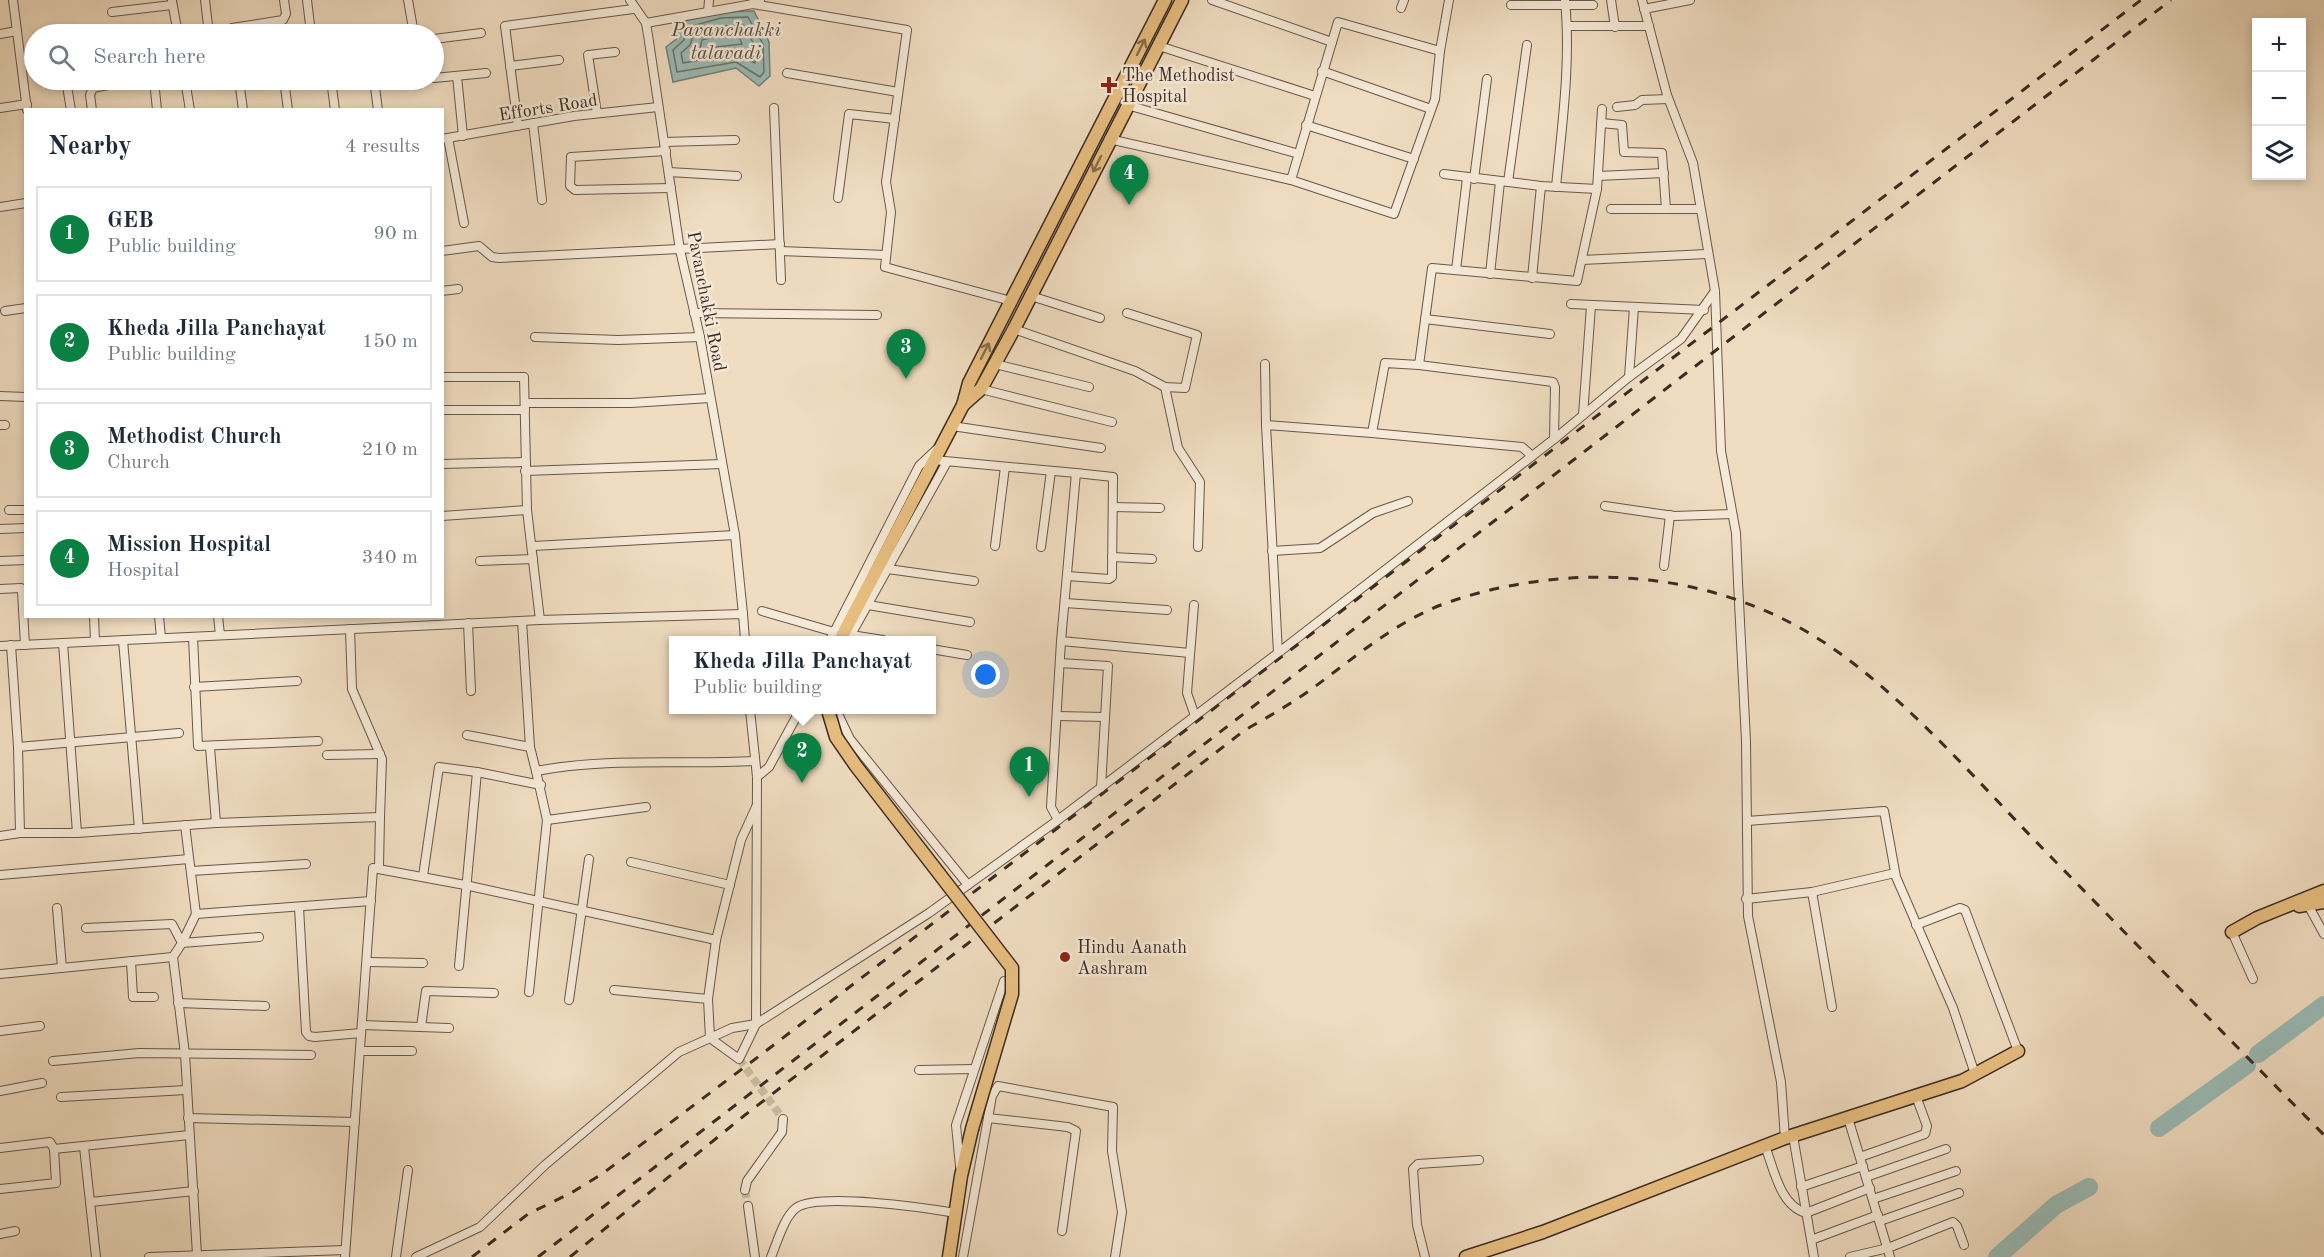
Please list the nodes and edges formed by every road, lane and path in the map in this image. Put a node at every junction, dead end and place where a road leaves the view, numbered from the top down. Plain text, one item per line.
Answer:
1 (13, 0) edge
2 (205, 0) edge
3 (284, 0) edge
4 (307, 0) edge
5 (408, 0) edge
6 (630, 0) edge
7 (709, 0) edge
8 (1165, 0) edge
9 (1182, 0) edge
10 (1212, 0) edge
11 (1449, 0) edge
12 (1611, 0) edge
13 (1642, 0) edge
14 (1690, 0) edge
15 (172, 2) edge
16 (756, 2) edge
17 (1566, 3) edge
18 (1511, 5) dead end
19 (1593, 6) dead end
20 (633, 9) junction
21 (1644, 9) junction
22 (112, 12) dead end
23 (708, 12) junction
24 (646, 23) junction
25 (176, 24) edge
26 (208, 24) edge
27 (257, 24) edge
28 (310, 24) edge
29 (412, 24) edge
30 (1568, 26) junction
31 (1649, 26) junction
32 (1615, 27) junction
33 (16, 31) junction
34 (480, 33) dead end
35 (0, 34) edge
36 (444, 38) edge
37 (1332, 42) junction
38 (1527, 45) dead end
39 (1158, 46) junction
40 (1440, 51) junction
41 (615, 52) dead end
42 (558, 60) dead end
43 (510, 66) junction
44 (1322, 71) junction
45 (486, 73) dead end
46 (787, 73) dead end
47 (457, 76) junction
48 (444, 77) edge
49 (1487, 79) dead end
50 (24, 86) edge
51 (25, 90) edge
52 (92, 90) edge
53 (155, 90) edge
54 (187, 90) edge
55 (240, 90) edge
56 (285, 90) edge
57 (332, 90) edge
58 (375, 90) edge
59 (68, 92) dead end
60 (898, 92) junction
61 (1314, 96) junction
62 (1668, 99) junction
63 (1127, 105) junction
64 (27, 107) edge
65 (658, 107) junction
66 (1617, 107) dead end
67 (0, 108) edge
68 (71, 108) edge
69 (92, 108) edge
70 (158, 108) edge
71 (190, 108) edge
72 (243, 108) edge
73 (288, 108) edge
74 (335, 108) edge
75 (378, 108) edge
76 (774, 108) dead end
77 (1431, 109) junction
78 (1602, 109) dead end
79 (597, 113) junction
80 (895, 119) junction
81 (533, 123) junction
82 (1601, 123) junction
83 (1306, 125) junction
84 (518, 126) junction
85 (463, 136) junction
86 (445, 138) edge
87 (1109, 139) junction
88 (735, 140) dead end
89 (664, 142) junction
90 (666, 151) junction
91 (1299, 154) junction
92 (1414, 159) junction
93 (669, 172) junction
94 (1664, 173) junction
95 (1444, 174) dead end
96 (737, 176) dead end
97 (1598, 176) junction
98 (1471, 178) junction
99 (1291, 180) junction
100 (1504, 182) junction
101 (1541, 186) junction
102 (1556, 187) junction
103 (671, 188) junction
104 (1597, 189) junction
105 (838, 198) dead end
106 (542, 200) dead end
107 (24, 203) edge
108 (0, 207) edge
109 (1611, 208) dead end
110 (1666, 209) junction
111 (1700, 209) junction
112 (464, 223) dead end
113 (780, 248) junction
114 (680, 250) junction
115 (444, 251) edge
116 (1707, 254) junction
117 (886, 255) junction
118 (1582, 260) junction
119 (1456, 270) junction
120 (1490, 274) junction
121 (1532, 278) junction
122 (781, 280) dead end
123 (458, 289) dead end
124 (444, 291) edge
125 (1715, 291) junction
126 (1031, 296) junction
127 (1011, 301) junction
128 (1571, 304) dead end
129 (1591, 306) junction
130 (24, 308) edge
131 (1634, 308) junction
132 (1704, 310) junction
133 (5, 311) dead end
134 (1126, 312) dead end
135 (694, 313) junction
136 (877, 315) dead end
137 (1100, 318) dead end
138 (1425, 319) junction
139 (1014, 329) junction
140 (1550, 334) dead end
141 (535, 337) dead end
142 (700, 337) junction
143 (995, 364) junction
144 (1265, 364) dead end
145 (1419, 365) junction
146 (444, 377) edge
147 (1629, 377) junction
148 (1089, 387) dead end
149 (1166, 387) junction
150 (981, 389) junction
151 (0, 396) edge
152 (24, 398) edge
153 (710, 398) junction
154 (963, 405) junction
155 (525, 406) junction
156 (444, 410) edge
157 (1583, 415) junction
158 (1112, 422) dead end
159 (1266, 425) junction
160 (952, 426) junction
161 (1372, 433) junction
162 (1554, 439) junction
163 (941, 447) junction
164 (1101, 448) dead end
165 (1532, 456) junction
166 (947, 462) junction
167 (932, 463) junction
168 (444, 464) edge
169 (722, 464) junction
170 (525, 466) junction
171 (1005, 467) junction
172 (1051, 471) junction
173 (1076, 472) junction
174 (1408, 501) dead end
175 (1605, 506) dead end
176 (1113, 507) junction
177 (1160, 508) dead end
178 (9, 510) dead end
179 (24, 510) edge
180 (527, 510) junction
181 (1732, 514) junction
182 (1670, 515) junction
183 (444, 516) edge
184 (24, 528) edge
185 (0, 529) edge
186 (735, 535) junction
187 (533, 546) junction
188 (994, 546) dead end
189 (1041, 547) dead end
190 (1198, 547) dead end
191 (1272, 551) junction
192 (1112, 557) junction
193 (1152, 559) dead end
194 (24, 560) edge
195 (533, 560) junction
196 (0, 561) edge
197 (480, 561) dead end
198 (1664, 566) dead end
199 (888, 569) junction
200 (1067, 576) junction
201 (974, 581) dead end
202 (0, 589) edge
203 (1065, 603) junction
204 (868, 605) junction
205 (1194, 605) dead end
206 (762, 610) dead end
207 (1167, 610) dead end
208 (743, 614) junction
209 (94, 618) edge
210 (159, 618) edge
211 (218, 618) edge
212 (540, 620) junction
213 (434, 621) edge
214 (522, 621) junction
215 (970, 622) dead end
216 (468, 623) junction
217 (350, 629) junction
218 (220, 635) junction
219 (745, 636) edge
220 (840, 636) edge
221 (843, 636) edge
222 (844, 636) edge
223 (844, 636) edge
224 (193, 637) junction
225 (161, 638) junction
226 (123, 640) junction
227 (95, 641) junction
228 (1061, 641) junction
229 (63, 643) junction
230 (11, 645) junction
231 (25, 645) junction
232 (0, 646) edge
233 (936, 650) edge
234 (1190, 653) junction
235 (1278, 653) junction
236 (967, 655) dead end
237 (1060, 663) junction
238 (297, 681) dead end
239 (195, 687) junction
240 (471, 691) dead end
241 (750, 714) edge
242 (798, 714) edge
243 (829, 714) edge
244 (838, 714) edge
245 (1057, 716) junction
246 (1195, 716) junction
247 (1105, 717) junction
248 (179, 734) dead end
249 (467, 735) dead end
250 (130, 738) junction
251 (318, 741) dead end
252 (70, 744) junction
253 (18, 747) junction
254 (210, 747) junction
255 (530, 747) junction
256 (380, 754) junction
257 (327, 755) dead end
258 (754, 761) junction
259 (477, 771) junction
260 (536, 771) junction
261 (757, 777) junction
262 (541, 785) junction
263 (1101, 788) junction
264 (646, 807) dead end
265 (756, 807) junction
266 (380, 817) junction
267 (547, 820) junction
268 (1058, 820) junction
269 (1747, 820) junction
270 (216, 823) junction
271 (185, 825) junction
272 (139, 829) junction
273 (20, 833) junction
274 (77, 833) junction
275 (0, 836) edge
276 (189, 859) junction
277 (589, 859) dead end
278 (631, 862) dead end
279 (306, 864) dead end
280 (379, 867) junction
281 (191, 871) junction
282 (1895, 873) junction
283 (0, 875) edge
284 (423, 876) junction
285 (465, 885) junction
286 (730, 885) junction
287 (968, 885) junction
288 (2324, 891) edge
289 (1812, 892) junction
290 (1746, 899) junction
291 (371, 901) junction
292 (541, 901) junction
293 (2324, 902) edge
294 (2308, 905) junction
295 (2289, 906) junction
296 (299, 907) junction
297 (57, 908) dead end
298 (582, 912) junction
299 (196, 914) junction
300 (1916, 925) junction
301 (86, 928) dead end
302 (2232, 932) joint
303 (2324, 934) edge
304 (259, 937) dead end
305 (716, 940) junction
306 (182, 943) junction
307 (174, 957) junction
308 (130, 961) junction
309 (367, 962) junction
310 (423, 963) dead end
311 (459, 966) dead end
312 (62, 968) junction
313 (0, 974) edge
314 (2253, 979) dead end
315 (1004, 981) dead end
316 (614, 990) dead end
317 (530, 992) dead end
318 (494, 993) dead end
319 (154, 997) dead end
320 (708, 999) junction
321 (569, 1000) dead end
322 (178, 1003) junction
323 (265, 1006) dead end
324 (1832, 1007) dead end
325 (756, 1024) junction
326 (40, 1026) dead end
327 (421, 1028) junction
328 (362, 1029) junction
329 (449, 1029) dead end
330 (0, 1031) edge
331 (710, 1038) junction
332 (2018, 1050) joint
333 (360, 1051) junction
334 (412, 1051) dead end
335 (185, 1054) junction
336 (311, 1055) dead end
337 (54, 1061) dead end
338 (974, 1069) junction
339 (919, 1070) dead end
340 (1975, 1074) junction
341 (42, 1083) dead end
342 (186, 1090) junction
343 (0, 1091) edge
344 (1916, 1096) junction
345 (61, 1097) dead end
346 (188, 1118) junction
347 (988, 1118) junction
348 (1848, 1118) junction
349 (783, 1119) dead end
350 (355, 1122) junction
351 (189, 1135) junction
352 (1789, 1137) junction
353 (1765, 1146) junction
354 (84, 1147) junction
355 (0, 1148) edge
356 (54, 1149) junction
357 (1947, 1149) dead end
358 (1860, 1157) junction
359 (1479, 1160) dead end
360 (1863, 1166) junction
361 (408, 1170) dead end
362 (1956, 1172) dead end
363 (962, 1176) junction
364 (1866, 1178) junction
365 (1802, 1187) junction
366 (1870, 1188) junction
367 (0, 1189) edge
368 (745, 1190) tunnel mouth
369 (194, 1191) junction
370 (1959, 1193) dead end
371 (1873, 1199) junction
372 (91, 1202) junction
373 (748, 1206) tunnel mouth
374 (956, 1212) junction
375 (1806, 1213) junction
376 (1879, 1218) junction
377 (15, 1231) dead end
378 (1062, 1231) dead end
379 (0, 1234) edge
380 (1811, 1240) junction
381 (1964, 1245) dead end
382 (1888, 1248) junction
383 (345, 1254) edge
384 (197, 1255) junction
385 (1863, 1255) edge
386 (96, 1257) edge
387 (149, 1257) edge
388 (396, 1257) edge
389 (416, 1257) edge
390 (755, 1257) edge
391 (771, 1257) edge
392 (949, 1257) edge
393 (963, 1257) edge
394 (1116, 1257) edge
395 (1425, 1257) edge
396 (1466, 1257) edge
397 (1814, 1257) edge
398 (1850, 1257) edge
399 (1890, 1257) edge

1 - 33 street
2 - 26 street
3 - 27 street
4 - 28 street
5 - 29 street
6 - 20 street
7 - 23 street
127 -> 8 main road
9 - 39 main road
10 - 37 street
11 - 40 street
12 - 32 street
13 - 21 street
14 - 21 street
15 - 22 street
15 - 25 street
16 - 23 street
16 - 60 street
17 - 18 street
17 - 19 street
17 - 30 street
20 - 24 street
20 - 43 street
21 - 31 street
23 - 24 street
24 - 65 street, Pavanchakki Road
30 - 32 street
30 - 102 street
31 - 32 street
31 - 62 street
33 - 35 street
33 - 50 street
34 - 36 street
37 - 40 street
37 - 44 street
38 - 100 street
39 - 61 street
39 - 63 main road
40 - 77 street
41 - 79 street
42 - 43 street
43 - 84 street
44 - 61 street
44 - 77 street
45 - 47 street
46 - 60 street
47 - 48 street
47 - 85 street
49 - 98 street
51 - 64 street
52 - 69 street
53 - 70 street
54 - 71 street
55 - 72 street
56 - 73 street
57 - 74 street
58 - 75 street
59 - 68 street
60 - 80 street
61 - 83 street
62 - 66 street
62 - 111 street
63 - 87 main road
63 - 91 street
64 - 67 street
65 - 79 street, Efforts Road
65 - 89 street, Pavanchakki Road
76 - 113 street
77 - 92 street
78 - 82 street
79 - 81 street, Efforts Road
80 - 105 street
80 - 117 street
81 - 84 street, Efforts Road
81 - 106 street
82 - 94 street
82 - 97 street
83 - 91 street
83 - 92 street
84 - 85 street, Efforts Road
85 - 86 street, Efforts Road
86 - 112 street
87 - 99 street
87 -> 126 main road
88 - 89 street
89 - 90 street, Pavanchakki Road
90 - 93 street, Pavanchakki Road
90 - 103 street
91 - 99 street
92 - 99 street
93 - 96 street
93 - 103 street, Pavanchakki Road
94 - 97 street
94 - 110 street
95 - 98 street
97 - 104 street
98 - 100 street
98 - 119 street
100 - 101 street
100 - 120 street
101 - 102 street
101 - 121 street
102 - 104 street
103 - 114 street, Pavanchakki Road
104 - 118 street
107 - 108 street
109 - 110 street
110 - 111 street
111 - 116 street
113 - 114 street
113 - 117 street
113 - 122 street
114 - 115 street
114 - 135 street, Pavanchakki Road
116 - 118 street
116 - 125 street
117 - 127 street
118 - 121 street
119 - 120 street
119 - 138 street
120 - 121 street
123 - 124 street
125 - 132 street
125 - 181 street
126 - 137 street
126 - 139 main road
154 -> 127 main road
128 - 129 street
129 - 131 street
129 - 157 street
130 - 133 street
131 - 132 street
131 - 147 street
132 - 147 street
134 - 149 street
135 - 136 street
135 - 142 street, Pavanchakki Road
138 - 140 street
138 - 145 street
139 - 143 main road
139 - 149 street
141 - 142 street
142 - 153 street, Pavanchakki Road
143 - 148 street
143 - 150 main road
144 - 159 street
145 - 161 street
145 - 162 street
146 - 155 street
147 - 157 street
149 - 190 street
150 - 154 main road
150 - 158 street
151 - 152 street
153 - 155 street
153 - 169 street, Pavanchakki Road
154 - 160 main road
155 - 156 street
155 - 170 street
157 - 162 street
159 - 161 street
159 - 191 street
160 - 163 main road
160 - 164 street
161 - 165 street
162 - 165 street
163 - 167 main road
163 - 221 street
165 - 235 street
166 - 167 street
166 - 171 street
166 - 199 street
167 - 222 main road
168 - 170 street
169 - 170 street
169 - 186 street, Pavanchakki Road
170 - 180 street
171 - 172 street
171 - 188 street
172 - 173 street
172 - 189 street
173 - 176 street
173 - 200 street
174 - 191 street
175 - 182 street
176 - 177 street
176 - 192 street
178 - 179 street
180 - 183 street
180 - 187 street
181 - 182 street
181 - 269 street
182 - 198 street
184 - 185 street
186 - 187 street
186 - 208 street, Pavanchakki Road
187 - 195 street
191 - 235 street
192 - 193 street
192 - 200 street
194 - 196 street
195 - 197 street
195 - 212 street
199 - 201 street
199 - 204 street
200 - 203 street
202 - 231 street
203 - 207 street
203 - 228 street
204 - 215 street
204 - 223 street
205 - 234 street
206 - 220 street
208 - 212 street
208 - 219 street, Pavanchakki Road
209 - 227 street
210 - 225 street
211 - 218 street
212 - 214 street
213 - 216 street
213 - 217 street
214 - 216 street
214 - 255 street
216 - 240 street
217 - 218 street
217 - 256 street
218 - 224 street
224 - 225 street
224 - 239 street
225 - 226 street
226 - 227 street
226 - 250 street
227 - 229 street
228 - 234 street
228 - 237 street
229 - 231 street
229 - 252 street
230 - 231 street
230 - 232 street
230 - 253 street
233 - 236 street
234 - 246 street
235 - 246 street
237 - 245 street
237 - 247 street
238 - 239 street
239 - 254 street
241 - 258 street
242 - 261 street
243 - 363 main road, bridge
244 - 287 street
245 - 247 street
245 - 268 street
246 - 263 street
247 - 263 street
248 - 250 street
249 - 255 street
250 - 252 street
250 - 272 street
251 - 254 street
252 - 253 street
252 - 274 street
253 - 273 street
254 - 270 street
255 - 260 street
256 - 257 street
256 - 266 street
258 - 260 street
258 - 261 street
259 - 262 street
259 - 284 street
259 - 285 street
260 - 262 street
261 - 265 street
262 - 267 street
263 - 268 street
264 - 267 street
265 - 286 street
265 - 325 street
266 - 270 street
266 - 280 street
267 - 292 street
268 - 287 street
269 - 282 street
269 - 290 street
270 - 271 street
271 - 272 street
271 - 276 street
272 - 274 street
273 - 274 street
273 - 275 street
276 - 281 street
276 - 283 street
277 - 298 street
278 - 286 street
279 - 281 street
280 - 284 street
280 - 291 street
281 - 299 street
282 - 289 street
282 - 300 street
284 - 285 street
285 - 292 street
285 - 311 street
286 - 305 street
287 - 325 street
288 - 295 main road
289 - 290 street
289 - 324 street
290 - 352 street
291 - 296 street
291 - 309 street
292 - 298 street
292 - 317 street
293 - 294 main road
294 - 295 main road
294 - 303 street
295 - 302 main road
296 - 299 street
296 - 328 street
297 - 312 street
298 - 305 street
298 - 321 street
299 - 306 street
300 - 332 street
300 - 340 street
301 - 306 street
302 - 314 street
304 - 306 street
305 - 320 street
306 - 307 street
307 - 308 street
307 - 322 street
308 - 312 street
308 - 319 street
309 - 310 street
309 - 328 street
312 - 313 street
315 - 338 street
316 - 320 street
318 - 327 street
320 - 331 street
322 - 323 street
322 - 335 street
325 - 331 street
325 - 331 street
326 - 330 street
327 - 328 street
327 - 329 street
328 - 333 street
331 - 389 street
332 - 340 main road
333 - 334 street
333 - 350 street
335 - 336 street
335 - 337 street
335 - 342 street
338 - 339 street
338 - 363 street
340 - 344 main road
341 - 343 street
342 - 345 street
342 - 346 street
344 - 348 main road
344 - 358 street
346 - 350 street
346 - 351 street
347 - 378 street
347 - 393 street
347 - 394 street
348 - 352 main road
348 - 358 street
349 - 368 street
350 - 383 street
351 - 354 street
351 - 369 street
352 - 353 main road
352 - 365 street
353 - 375 street
353 - 396 main road
354 - 356 street
354 - 372 street
355 - 356 street
356 - 367 street
357 - 364 street
358 - 360 street
359 - 395 street
360 - 364 street
360 - 365 street
361 - 388 street
362 - 371 street
363 - 374 main road
364 - 366 street
365 - 375 street
366 - 371 street
366 - 375 street
369 - 372 street
369 - 384 street
370 - 376 street
371 - 376 street
372 - 386 street
373 - 390 street
374 - 391 street
374 - 392 main road
375 - 380 street
376 - 380 street
376 - 382 street
377 - 379 street
380 - 397 street
381 - 382 street
382 - 385 street
382 - 399 street
383 - 384 street
384 - 387 street
385 - 398 street

